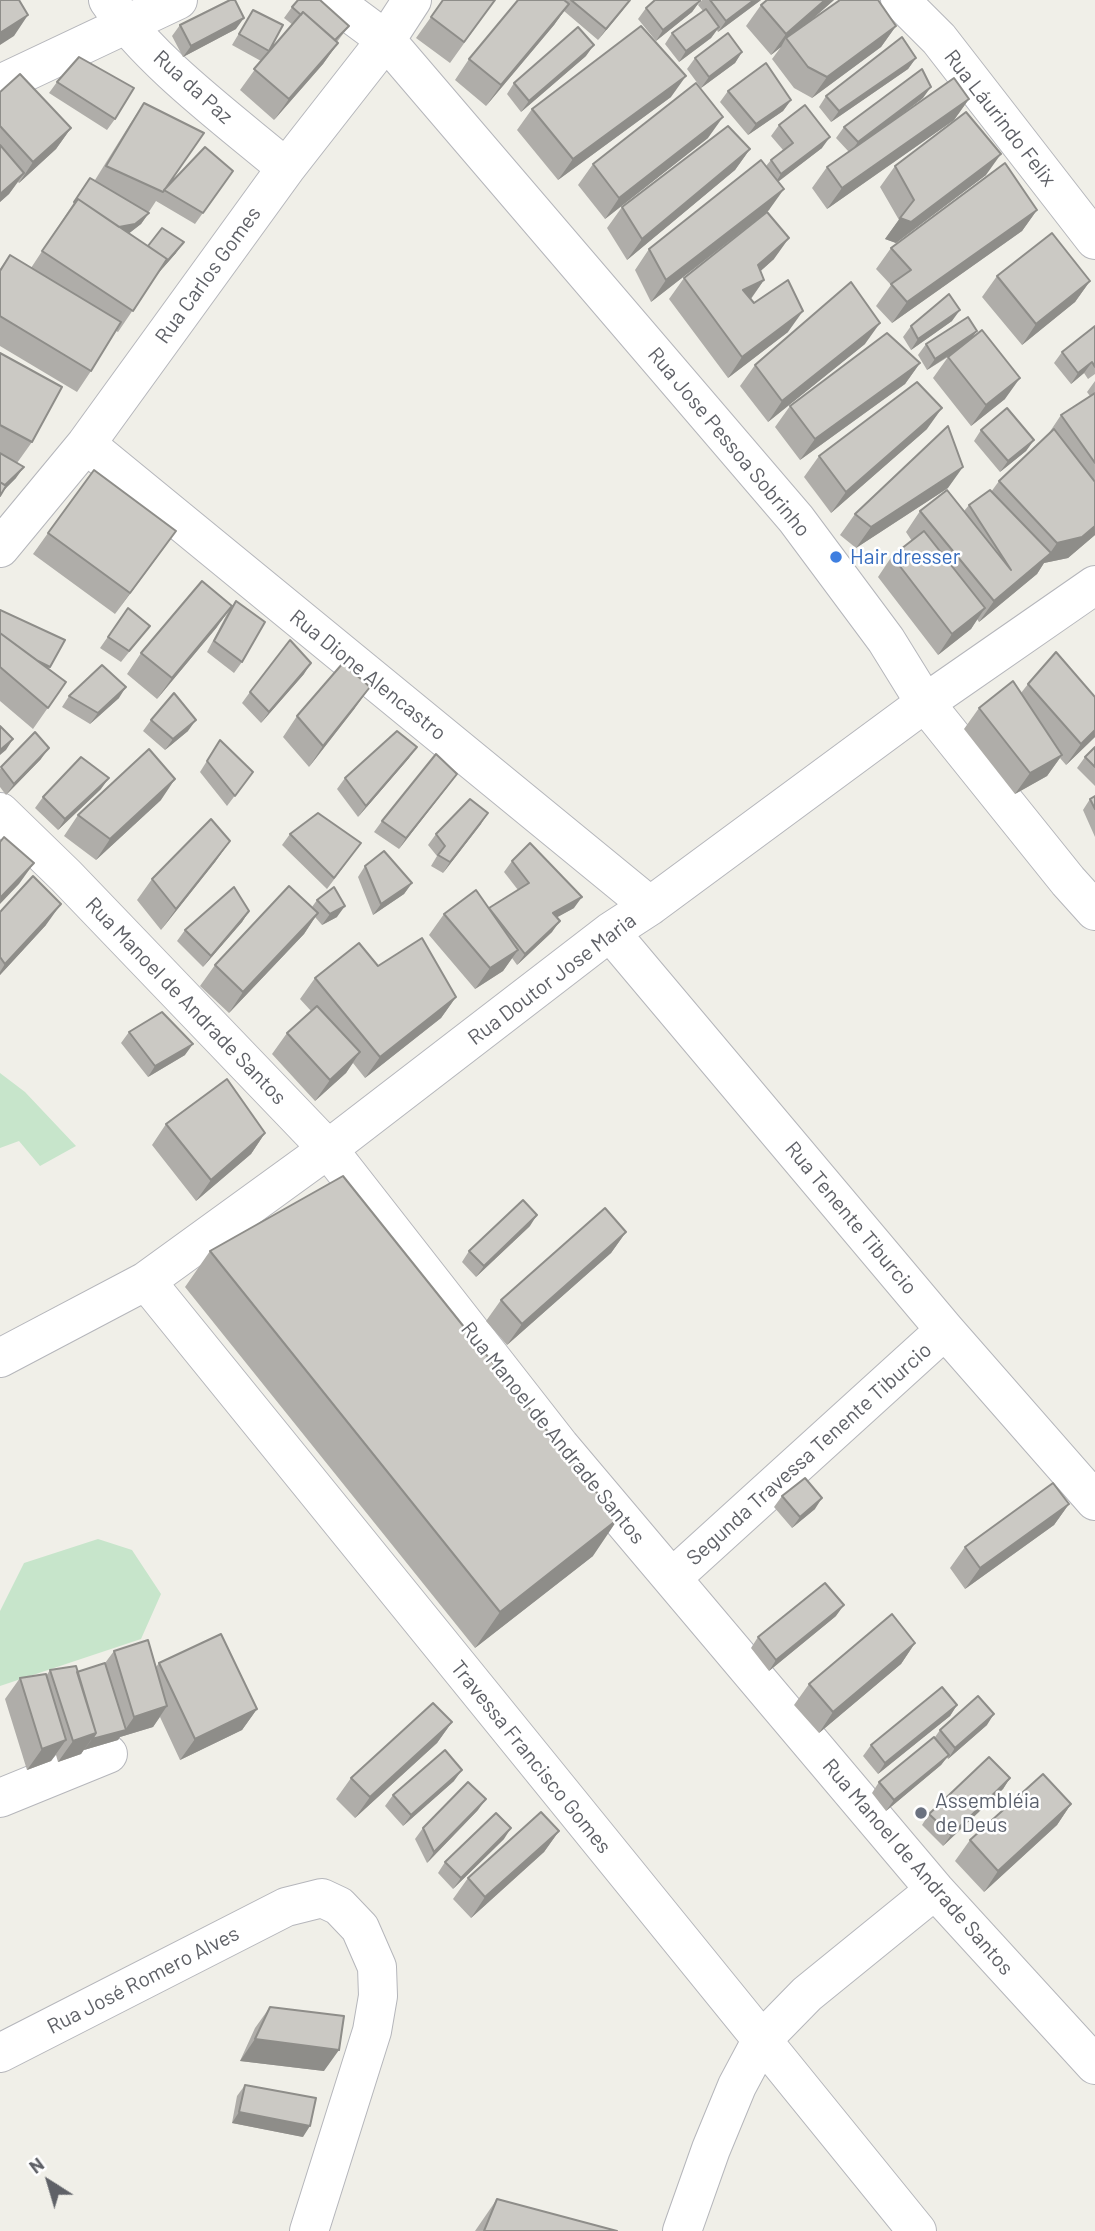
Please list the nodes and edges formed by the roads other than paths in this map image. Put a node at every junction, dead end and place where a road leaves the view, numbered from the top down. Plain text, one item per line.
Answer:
1 (178, 0) edge
2 (332, 0) edge
3 (412, 0) edge
4 (900, 0) edge
5 (117, 13) edge
6 (386, 40) junction
7 (0, 83) edge
8 (286, 168) junction
9 (1095, 240) edge
10 (86, 444) junction
11 (0, 548) edge
12 (1095, 585) edge
13 (925, 704) junction
14 (0, 812) edge
15 (650, 906) junction
16 (1095, 911) edge
17 (610, 932) junction
18 (328, 1149) junction
19 (146, 1281) junction
20 (945, 1329) junction
21 (0, 1358) edge
22 (1095, 1501) edge
23 (672, 1578) junction
24 (108, 1754) dead end
25 (0, 1798) edge
26 (935, 1890) junction
27 (761, 2041) junction
28 (0, 2053) edge
29 (1095, 2065) edge
30 (309, 2231) edge
31 (682, 2231) edge
32 (917, 2231) edge

1 - 5 street
2 - 6 street, Rua Jose Pessoa Sobrinho
3 - 6 street, Rua Carlos Gomes
4 - 9 street, Rua Láurindo Felix
5 - 7 street
5 - 8 street, Rua da Paz
6 - 8 street, Rua Carlos Gomes
6 - 13 street, Rua Jose Pessoa Sobrinho
8 - 10 street, Rua Carlos Gomes
10 - 11 street, Rua Carlos Gomes
10 - 15 street, Rua Dione Alencastro
12 - 13 street, Rua Doutor Jose Maria
13 - 15 street, Rua Doutor Jose Maria
13 - 16 street, Rua Jose Pessoa Sobrinho
14 - 18 street, Rua Manoel de Andrade Santos
15 - 17 street, Rua Doutor Jose Maria
17 - 18 street, Rua Doutor Jose Maria
17 - 20 street, Rua Tenente Tiburcio
18 - 19 street, Rua Doutor Jose Maria
18 - 23 street, Rua Manoel de Andrade Santos
19 - 21 street, Rua Doutor Jose Maria
19 - 27 street, Travessa Francisco Gomes
20 - 22 street, Rua Tenente Tiburcio
20 - 23 street, Segunda Travessa Tenente Tiburcio
23 - 26 street, Rua Manoel de Andrade Santos
24 - 25 street
26 - 27 street
26 - 29 street, Rua Manoel de Andrade Santos
27 - 31 street
27 - 32 street, Travessa Francisco Gomes
28 - 30 street, Rua José Romero Alves

